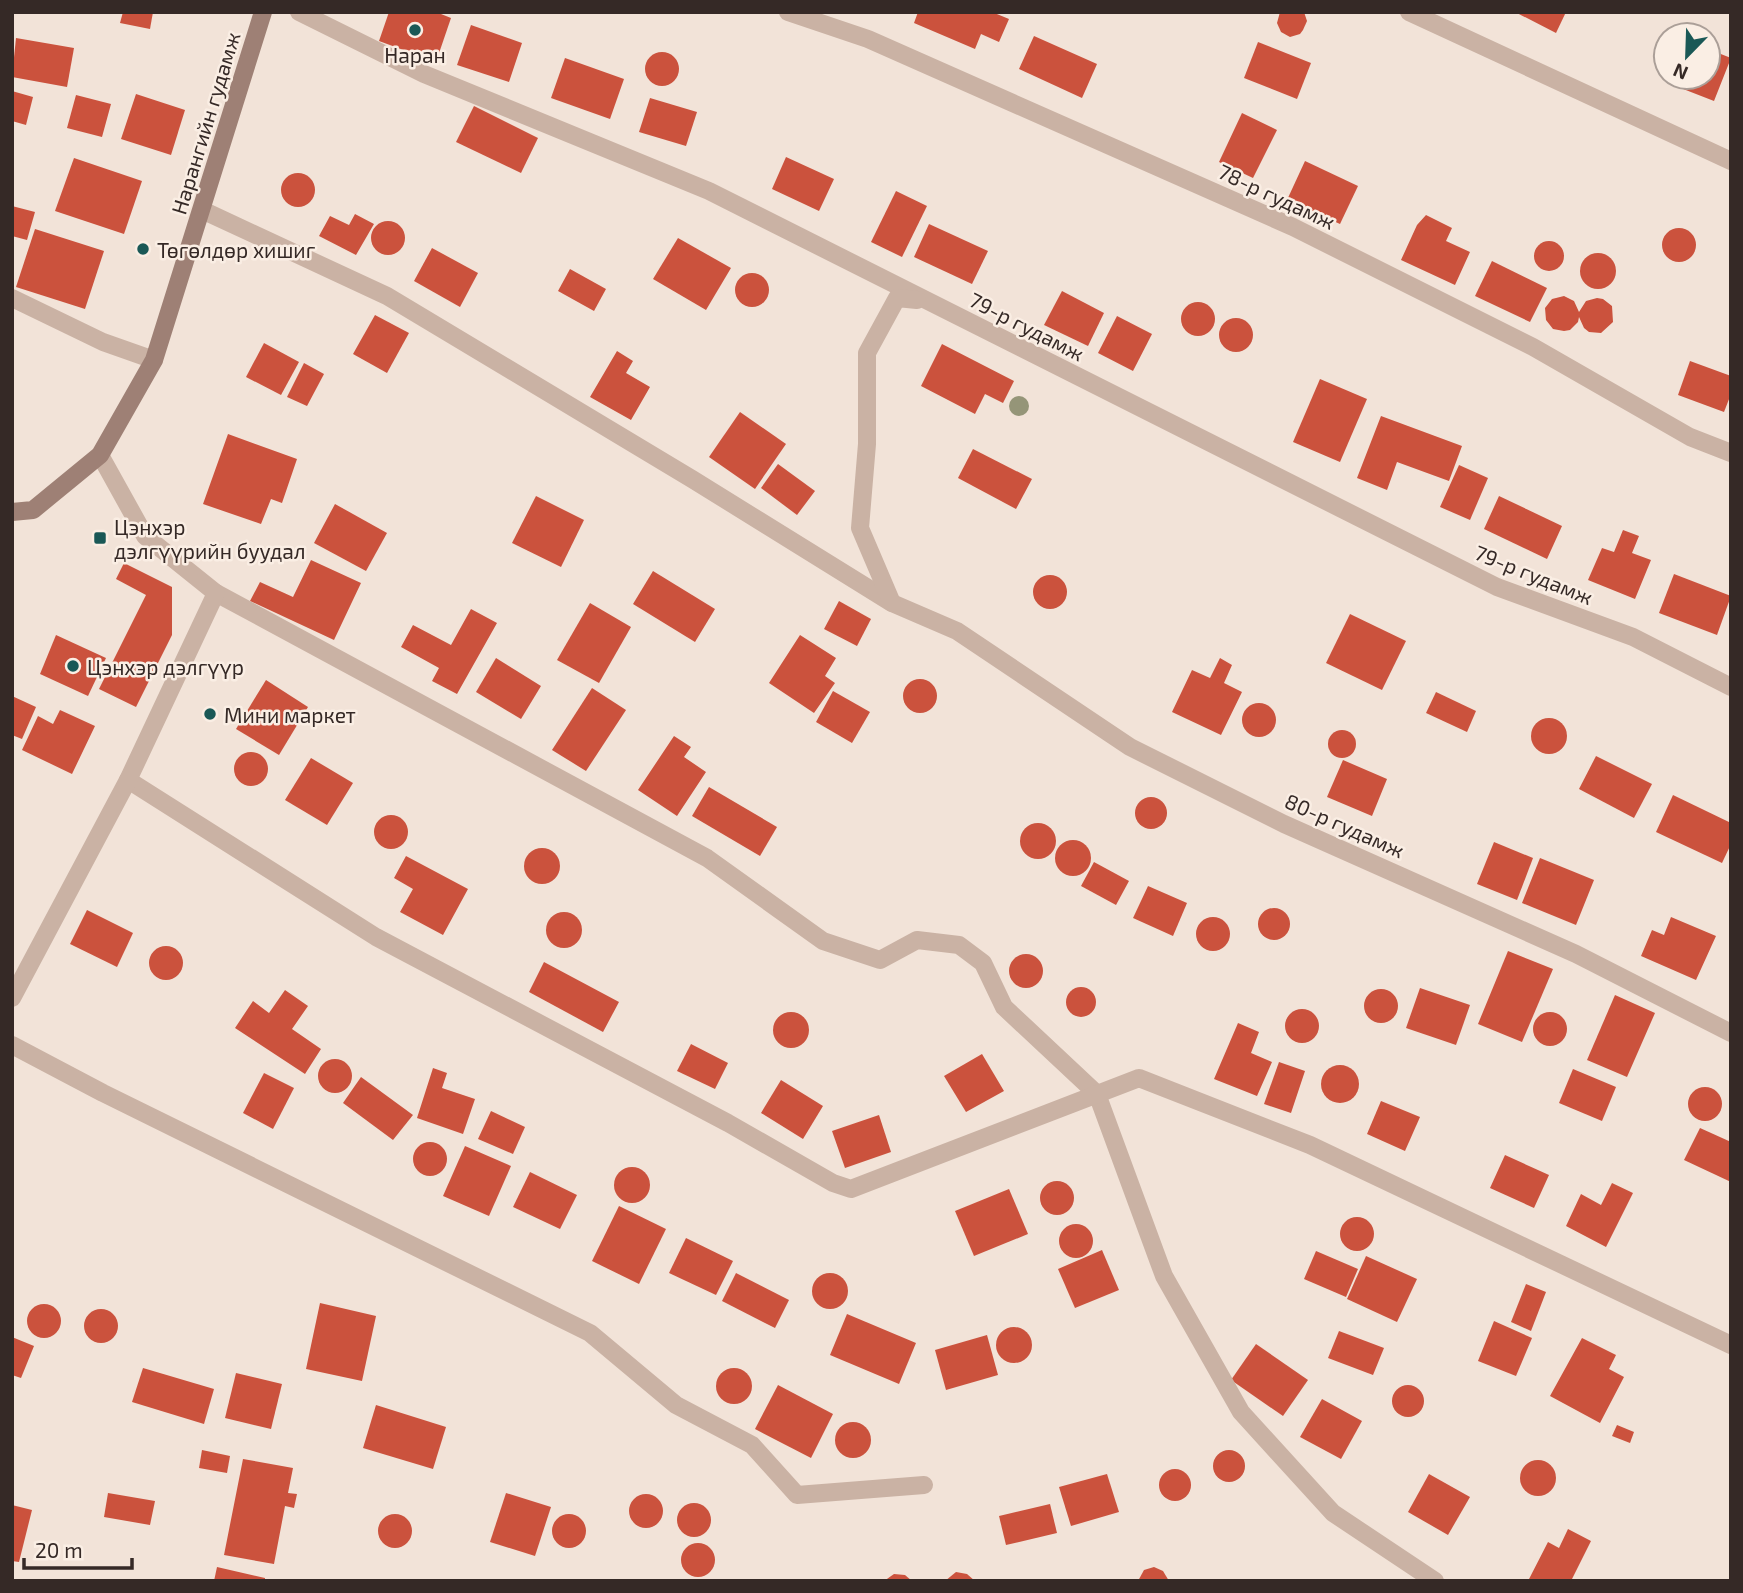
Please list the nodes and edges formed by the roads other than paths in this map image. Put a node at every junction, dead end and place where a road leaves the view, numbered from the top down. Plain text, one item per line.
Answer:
1 (263, 12) edge
2 (299, 12) edge
3 (788, 12) edge
4 (1409, 12) edge
5 (1731, 161) edge
6 (202, 210) junction
7 (12, 298) edge
8 (926, 301) junction
9 (154, 360) junction
10 (1731, 453) edge
11 (100, 455) junction
12 (12, 512) edge
13 (216, 593) junction
14 (892, 603) junction
15 (1731, 687) edge
16 (128, 780) junction
17 (12, 998) edge
18 (1731, 1032) edge
19 (12, 1045) edge
20 (1097, 1094) junction
21 (1731, 1345) edge
22 (923, 1485) dead end
23 (1435, 1581) edge

1 - 6 main road, Нарангийн гудамж
2 - 8 street, 79-р гудамж
3 - 10 street, 78-р гудамж
4 - 5 street
6 - 9 main road, Нарангийн гудамж
6 - 14 street, 80-р гудамж
7 - 9 street
8 - 14 street
8 - 15 street, 79-р гудамж
9 - 11 main road, Нарангийн гудамж
11 - 12 main road, Нарангийн гудамж
11 - 13 street
13 - 16 street
13 - 20 street
14 - 18 street, 80-р гудамж
16 - 17 street
16 - 20 street
19 - 22 street
20 - 21 street
20 - 23 street

